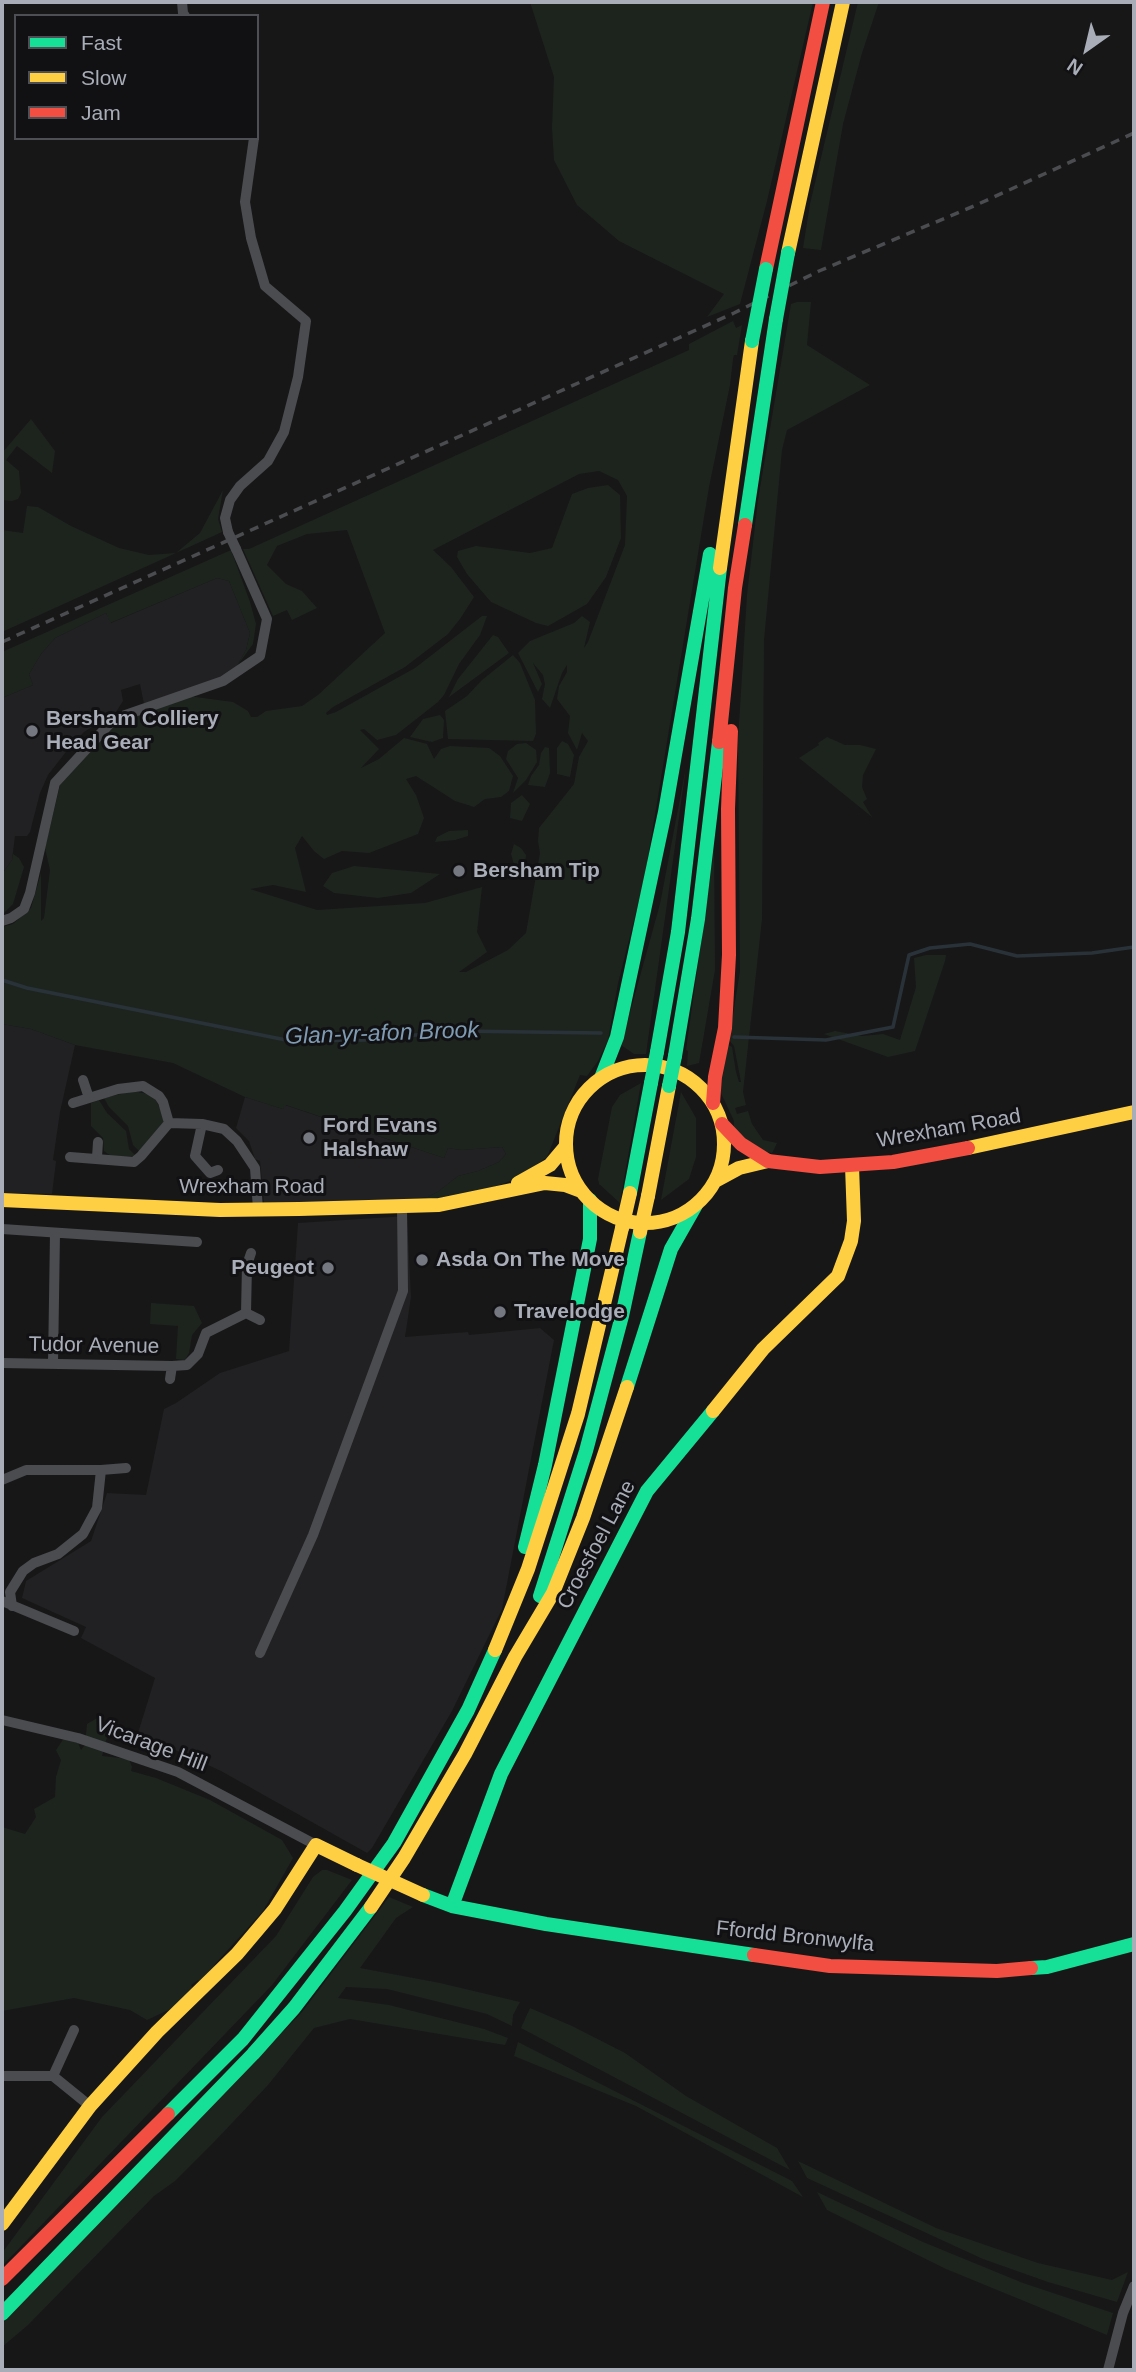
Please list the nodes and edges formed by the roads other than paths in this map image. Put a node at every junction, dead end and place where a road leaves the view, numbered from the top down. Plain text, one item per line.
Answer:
1 (824, 2) edge
2 (843, 2) edge
3 (254, 140) edge
4 (741, 414) junction
5 (735, 588) junction
6 (2, 921) edge
7 (601, 1078) junction
8 (83, 1080) dead end
9 (89, 1098) junction
10 (73, 1103) dead end
11 (713, 1103) junction
12 (1134, 1111) edge
13 (169, 1123) junction
14 (202, 1124) junction
15 (722, 1124) junction
16 (98, 1142) dead end
17 (566, 1146) junction
18 (69, 1157) dead end
19 (97, 1157) junction
20 (768, 1161) junction
21 (852, 1166) junction
22 (218, 1170) dead end
23 (715, 1181) junction
24 (500, 1192) junction
25 (585, 1196) junction
26 (2, 1200) edge
27 (696, 1205) junction
28 (402, 1208) junction
29 (258, 1209) junction
30 (2, 1229) edge
31 (55, 1233) junction
32 (197, 1242) dead end
33 (251, 1253) dead end
34 (246, 1313) junction
35 (260, 1320) dead end
36 (2, 1363) edge
37 (53, 1364) junction
38 (172, 1366) junction
39 (170, 1379) dead end
40 (126, 1468) dead end
41 (102, 1470) junction
42 (2, 1480) edge
43 (7, 1604) edge
44 (506, 1625) junction
45 (74, 1631) dead end
46 (260, 1653) dead end
47 (515, 1657) junction
48 (2, 1720) edge
49 (316, 1845) junction
50 (452, 1906) junction
51 (1134, 1944) edge
52 (74, 2029) dead end
53 (2, 2076) edge
54 (53, 2076) junction
55 (90, 2106) junction
56 (2, 2224) edge
57 (2, 2278) edge
58 (1134, 2286) edge
59 (2, 2314) edge
60 (1108, 2370) edge

1 - 4 main road, bridge
2 - 5 main road, bridge
3 - 6 street, bridge
4 - 7 main road
4 - 44 main road, bridge
5 - 11 main road
5 - 47 main road, bridge
7 - 11 main road
7 - 17 main road
8 - 9 street
9 - 10 street
9 - 13 street
11 - 15 main road
12 - 21 main road, Wrexham Road
13 - 14 street
13 - 19 street
14 - 22 street
14 - 29 street
15 - 20 main road, Wrexham Road
15 - 23 main road
16 - 19 street
17 - 24 main road, Wrexham Road
17 - 25 main road
18 - 19 street
20 - 21 main road, Wrexham Road
20 - 23 main road, Wrexham Road
21 - 50 main road, Croesfoel Lane
23 - 27 main road
24 - 25 main road, Wrexham Road
24 - 28 main road, Wrexham Road
25 - 27 main road
25 - 44 main road
26 - 29 main road, Wrexham Road
27 - 47 main road
28 - 29 main road, Wrexham Road
28 - 46 street
30 - 31 street
31 - 32 street
31 - 37 street
33 - 34 street
34 - 35 street
34 - 38 street
36 - 37 street, Tudor Avenue
37 - 38 street, Tudor Avenue
38 - 39 street, Tudor Avenue
40 - 41 street
41 - 42 street
41 - 43 street
43 - 45 street
44 - 57 main road
47 - 59 main road
48 - 49 street, Vicarage Hill
49 - 50 main road, Ffordd Bronwylfa, bridge
49 - 55 main road
50 - 51 main road, Ffordd Bronwylfa
52 - 54 street
53 - 54 street
54 - 55 street
55 - 56 main road
58 - 60 street

